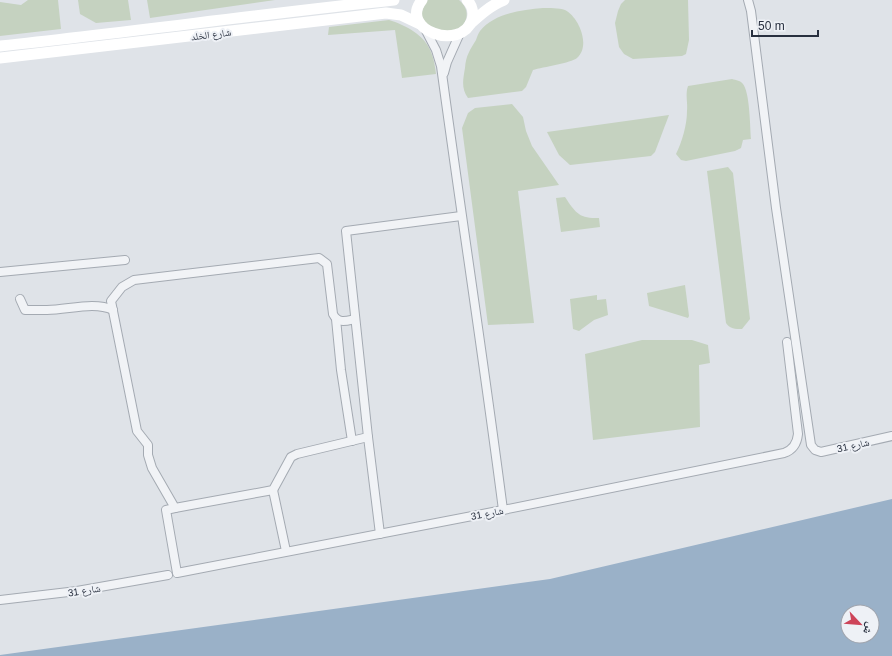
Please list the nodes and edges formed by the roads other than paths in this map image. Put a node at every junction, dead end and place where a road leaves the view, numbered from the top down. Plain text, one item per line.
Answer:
1 (394, 0) edge
2 (422, 0) edge
3 (467, 0) edge
4 (504, 0) edge
5 (748, 0) edge
6 (332, 3) edge
7 (470, 24) junction
8 (422, 26) junction
9 (460, 33) junction
10 (0, 46) edge
11 (0, 58) edge
12 (443, 82) junction
13 (461, 216) junction
14 (125, 260) dead end
15 (0, 272) edge
16 (20, 300) dead end
17 (113, 310) junction
18 (336, 319) junction
19 (355, 319) junction
20 (786, 342) dead end
21 (892, 436) edge
22 (368, 437) junction
23 (352, 441) junction
24 (273, 490) junction
25 (175, 508) junction
26 (503, 510) junction
27 (380, 534) junction
28 (286, 551) junction
29 (168, 575) dead end
30 (0, 600) edge

1 - 6 main road, شارع الخلد
2 - 8 main road
3 - 7 main road
4 - 7 main road
5 - 21 street, شارع 31
6 - 10 main road, شارع الخلد
7 - 9 main road
8 - 9 main road, شارع الخلد
8 - 11 main road, شارع الخلد
8 - 12 street
9 - 12 street
12 - 13 street
13 - 19 street
13 - 26 street
14 - 15 street
16 - 17 street
17 - 18 street
17 - 25 street
18 - 19 street
18 - 23 street
19 - 22 street
20 - 26 street, شارع 31
22 - 23 street
22 - 27 street
23 - 24 street
24 - 25 street
24 - 28 street
25 - 28 street, شارع 31
26 - 27 street, شارع 31
27 - 28 street, شارع 31
29 - 30 street, شارع 31

